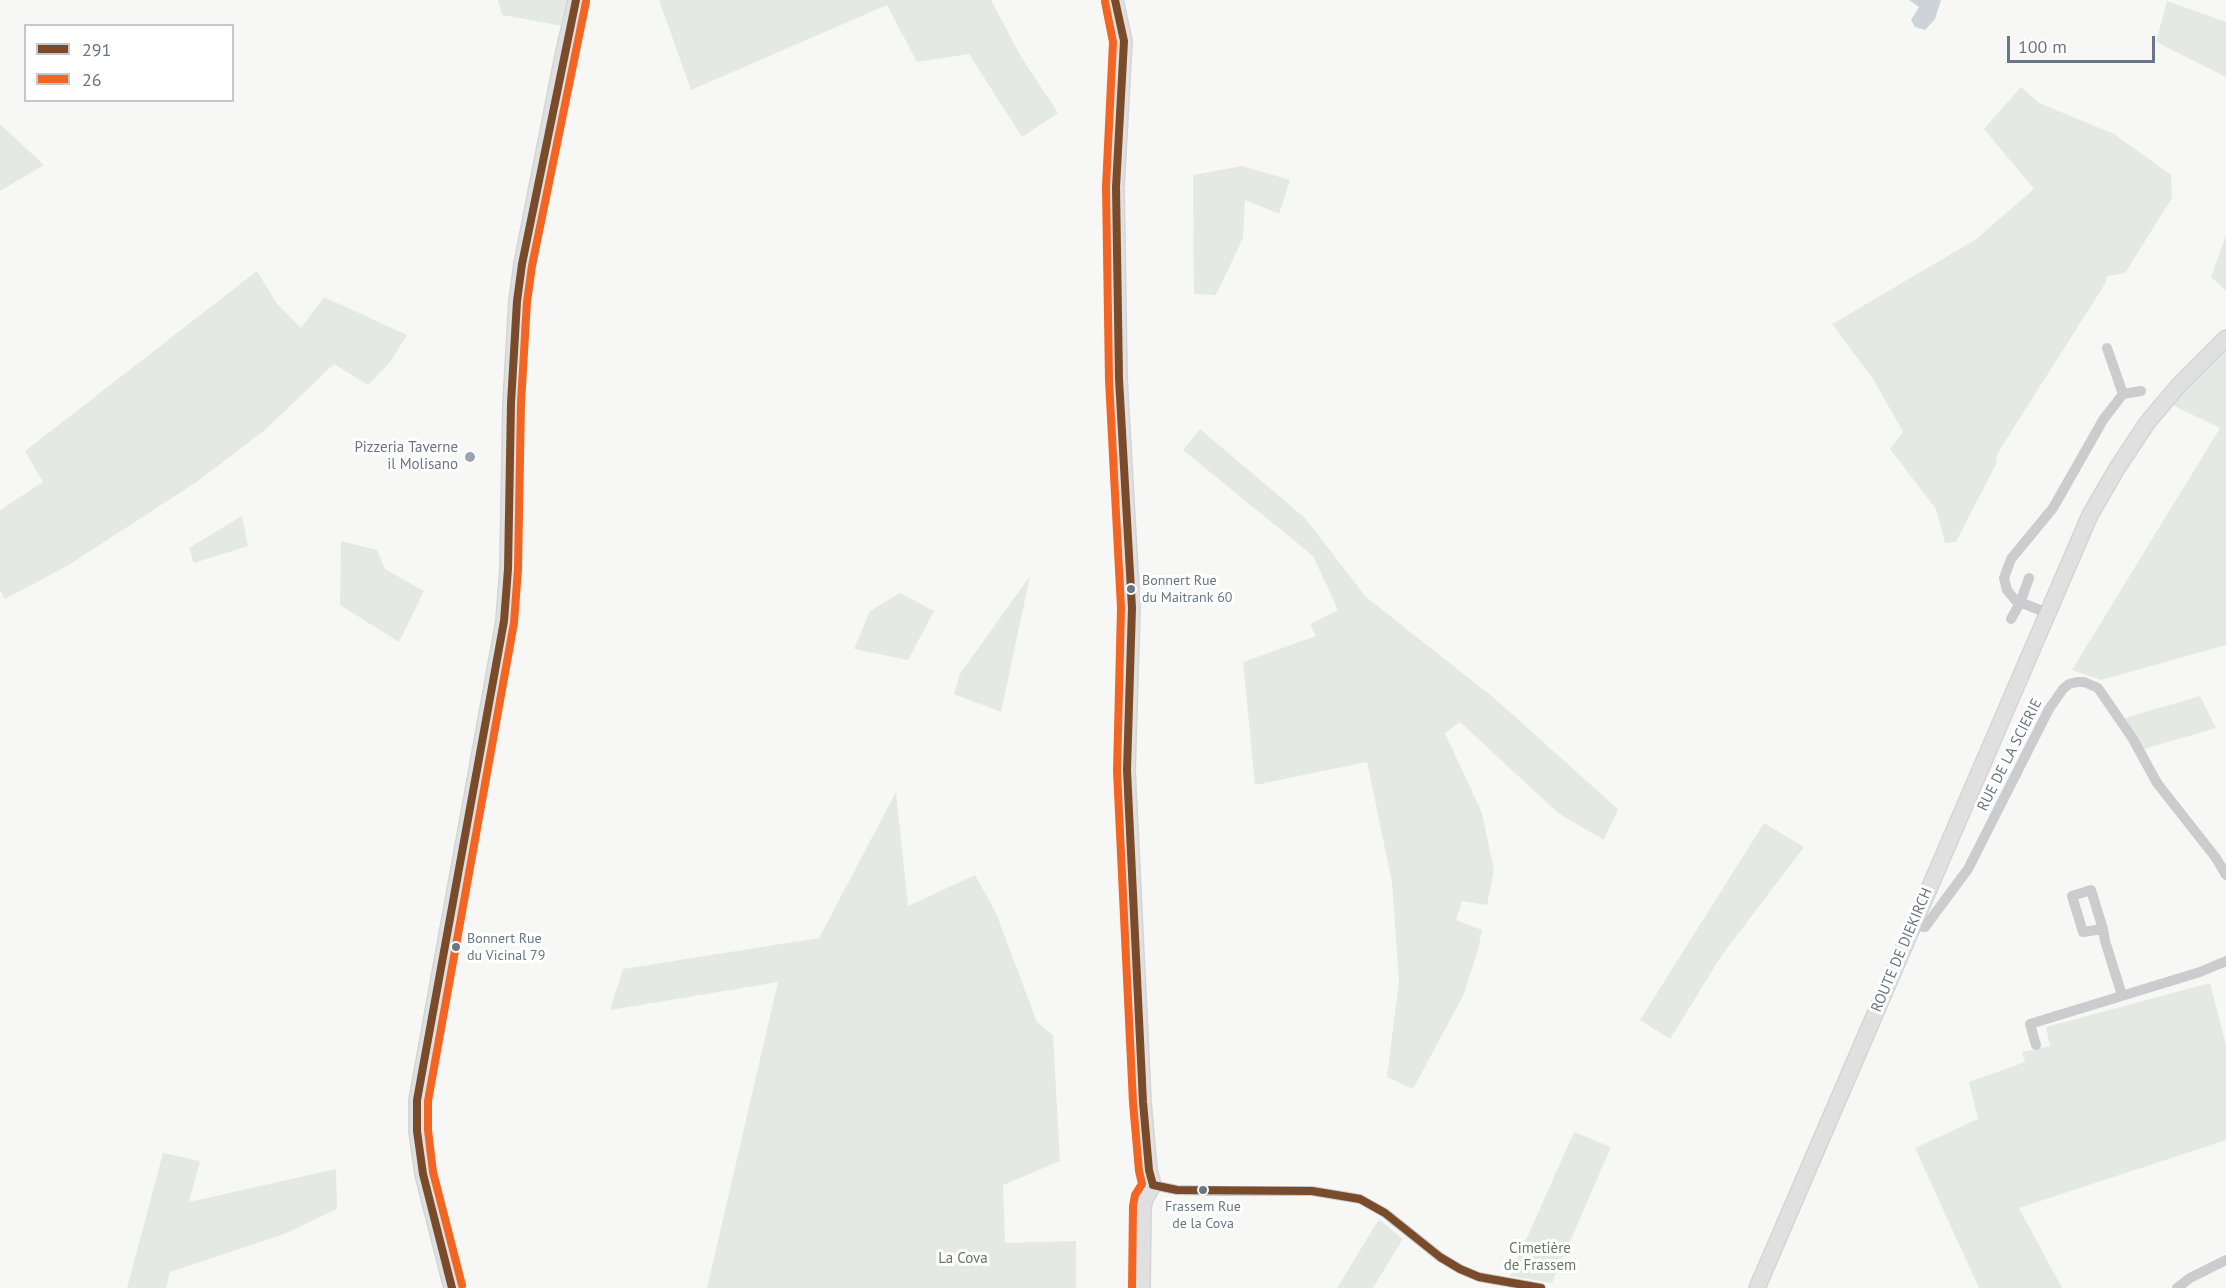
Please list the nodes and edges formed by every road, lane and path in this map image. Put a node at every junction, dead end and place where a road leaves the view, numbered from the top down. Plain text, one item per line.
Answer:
1 (576, 0) edge
2 (1115, 0) edge
3 (2226, 338) edge
4 (2107, 348) dead end
5 (2141, 391) dead end
6 (2123, 394) junction
7 (2029, 578) dead end
8 (2020, 603) junction
9 (2047, 613) junction
10 (2011, 619) dead end
11 (2226, 875) edge
12 (1913, 925) junction
13 (2103, 928) dead end
14 (2226, 961) edge
15 (2122, 995) junction
16 (2036, 1045) dead end
17 (1153, 1185) junction
18 (2226, 1260) edge
19 (452, 1288) edge
20 (1142, 1288) edge
21 (1541, 1288) edge
22 (1757, 1288) edge
23 (2177, 1288) edge

1 - 19 street
2 - 17 street
3 - 9 street, ROUTE DE DIEKIRCH
4 - 6 street
5 - 6 street
6 - 8 street
7 - 8 street
8 - 9 street
8 - 10 street
9 - 12 street, ROUTE DE DIEKIRCH
11 - 12 street, RUE DE LA SCIERIE
12 - 22 street, ROUTE DE DIEKIRCH
13 - 15 street
14 - 15 street
15 - 16 street
17 - 20 street
17 - 21 street
18 - 23 street

